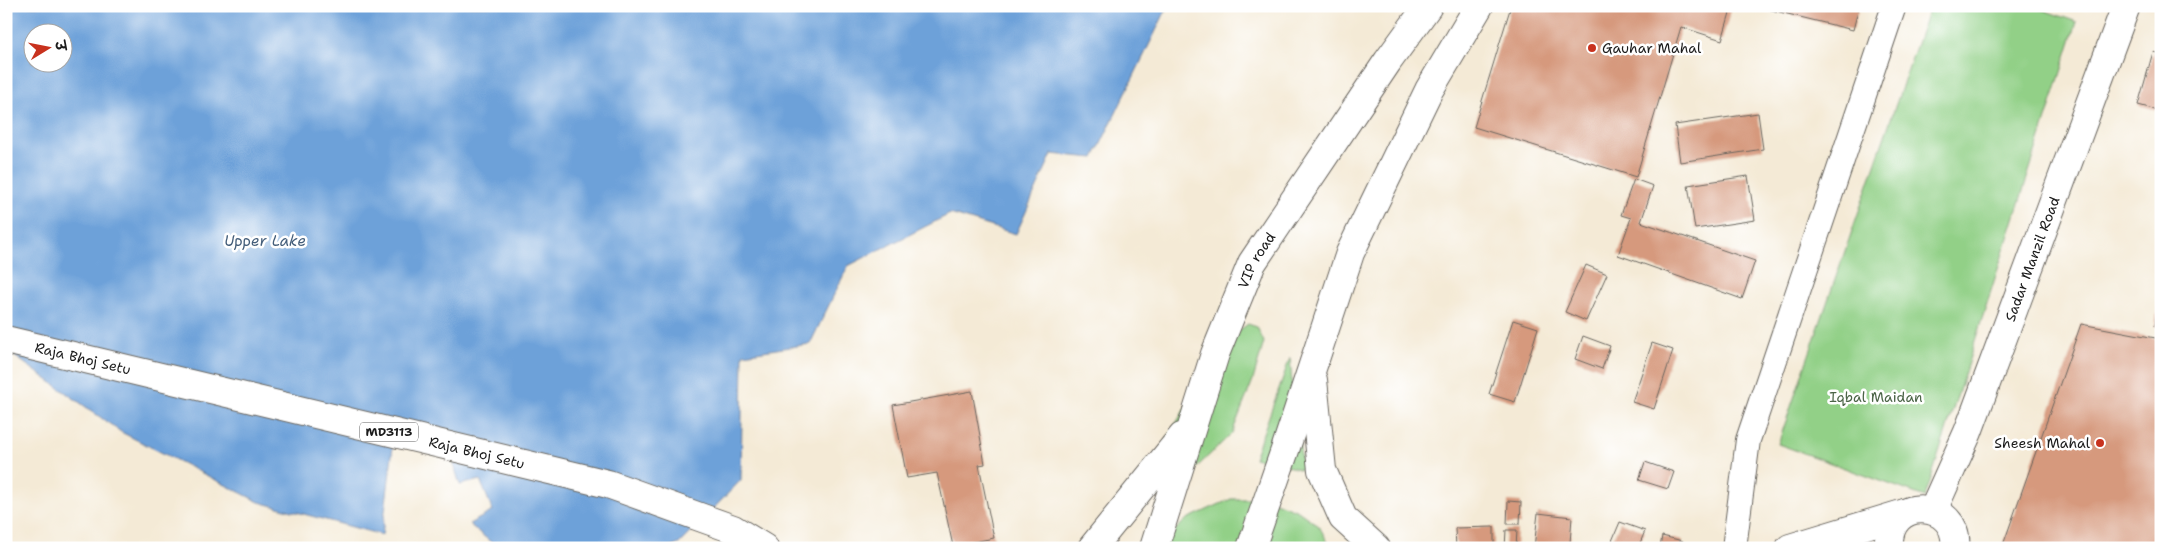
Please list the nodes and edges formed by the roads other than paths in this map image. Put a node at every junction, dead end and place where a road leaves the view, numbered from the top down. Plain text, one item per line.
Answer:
1 (1428, 6) edge
2 (1479, 6) edge
3 (1894, 6) edge
4 (2126, 6) edge
5 (6, 340) edge
6 (1312, 369) junction
7 (1192, 424) junction
8 (1933, 510) junction
9 (1905, 513) junction
10 (764, 548) edge
11 (1092, 548) edge
12 (1154, 548) edge
13 (1251, 548) edge
14 (1376, 548) edge
15 (1734, 548) edge
16 (1790, 548) edge
17 (1889, 548) edge
18 (1955, 548) edge

1 - 7 main road, VIP road
2 - 6 main road
3 - 15 street
4 - 8 main road, Sadar Manzil Road
5 - 10 main road, Raja Bhoj Setu / MD3113
6 - 13 main road
6 - 14 main road
7 - 11 main road
7 - 12 main road, VIP road
8 - 9 main road
8 - 18 main road
9 - 16 main road
9 - 17 main road

